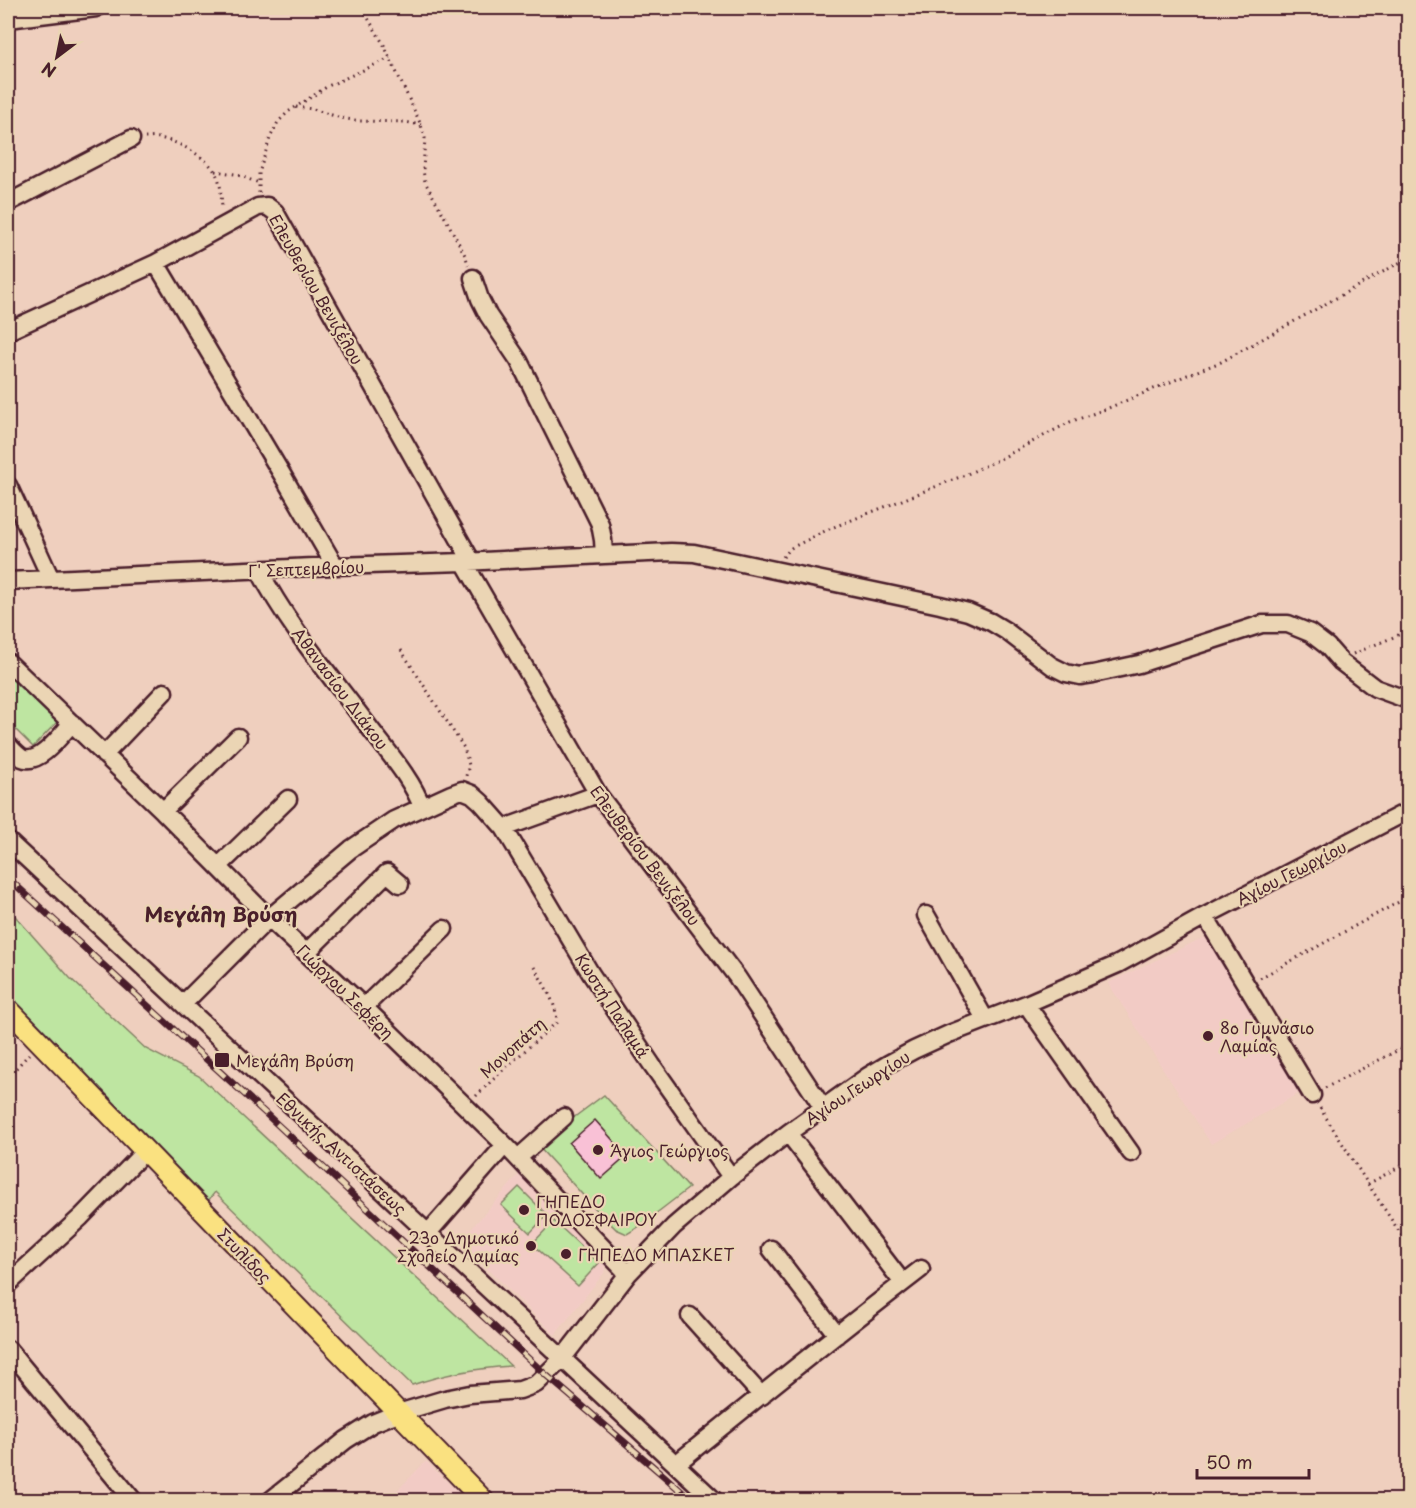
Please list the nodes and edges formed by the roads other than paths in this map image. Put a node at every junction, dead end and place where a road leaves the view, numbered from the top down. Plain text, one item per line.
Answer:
1 (96, 8) edge
2 (8, 18) edge
3 (131, 139) road end
4 (8, 203) edge
5 (156, 263) junction
6 (473, 278) road end
7 (8, 331) edge
8 (8, 485) edge
9 (604, 555) junction
10 (468, 562) junction
11 (335, 566) junction
12 (259, 570) junction
13 (51, 579) junction
14 (8, 581) edge
15 (8, 662) edge
16 (164, 692) dead end
17 (1408, 700) edge
18 (72, 723) junction
19 (238, 737) dead end
20 (8, 745) edge
21 (104, 755) junction
22 (598, 794) junction
23 (288, 799) dead end
24 (422, 807) junction
25 (163, 811) junction
26 (1408, 811) edge
27 (504, 828) junction
28 (8, 841) edge
29 (219, 866) junction
30 (400, 884) dead end
31 (926, 915) dead end
32 (1205, 916) junction
33 (269, 918) junction
34 (444, 929) dead end
35 (306, 953) junction
36 (183, 1004) junction
37 (1026, 1004) junction
38 (364, 1007) junction
39 (8, 1009) edge
40 (985, 1019) junction
41 (1312, 1095) road end
42 (823, 1108) junction
43 (564, 1117) dead end
44 (788, 1133) junction
45 (505, 1145) junction
46 (145, 1150) junction
47 (1131, 1153) dead end
48 (518, 1158) junction
49 (731, 1177) junction
50 (428, 1233) junction
51 (771, 1249) dead end
52 (921, 1269) dead end
53 (628, 1274) junction
54 (903, 1283) junction
55 (8, 1284) edge
56 (690, 1316) dead end
57 (837, 1335) junction
58 (8, 1349) edge
59 (562, 1359) junction
60 (762, 1396) junction
61 (398, 1413) junction
62 (676, 1464) junction
63 (133, 1500) edge
64 (271, 1500) edge
65 (483, 1500) edge
66 (714, 1500) edge

1 - 2 street
3 - 4 street
5 - 7 street, Ελευθερίου Βενιζέλου
5 - 10 street, Ελευθερίου Βενιζέλου
5 - 11 street
6 - 9 street
8 - 13 street
9 - 10 street, Γ' Σεπτεμβρίου
9 - 17 street, Γ' Σεπτεμβρίου
10 - 11 street, Γ' Σεπτεμβρίου
10 - 22 street, Ελευθερίου Βενιζέλου
11 - 12 street, Γ' Σεπτεμβρίου
12 - 13 street, Γ' Σεπτεμβρίου
12 - 24 street, Αθανασίου Διάκου
13 - 14 street, Γ' Σεπτεμβρίου
15 - 18 street, Γιώργου Σεφέρη
16 - 21 street
18 - 20 street
18 - 21 street, Γιώργου Σεφέρη
19 - 25 street
21 - 25 street, Γιώργου Σεφέρη
22 - 27 street
22 - 42 street, Ελευθερίου Βενιζέλου
23 - 29 street
24 - 27 street, Κωστή Παλαμά
24 - 33 street
25 - 29 street, Γιώργου Σεφέρη
26 - 32 street, Αγίου Γεωργίου
27 - 49 street, Κωστή Παλαμά
28 - 36 street, Εθνικής Αντιστάσεως
29 - 33 street, Γιώργου Σεφέρη
30 - 35 street
31 - 40 street
32 - 37 street, Αγίου Γεωργίου
32 - 41 street
33 - 35 street, Γιώργου Σεφέρη
33 - 36 street
34 - 38 street
35 - 38 street, Γιώργου Σεφέρη
36 - 50 street, Εθνικής Αντιστάσεως
37 - 40 street, Αγίου Γεωργίου
37 - 47 street
38 - 45 street, Γιώργου Σεφέρη
39 - 46 main road, Στυλίδος
40 - 42 street, Αγίου Γεωργίου
42 - 44 street, Αγίου Γεωργίου
43 - 48 street
44 - 49 street, Αγίου Γεωργίου
44 - 54 street
45 - 48 street, Γιώργου Σεφέρη
45 - 50 street
46 - 55 street
46 - 61 main road, Στυλίδος
48 - 53 street, Γιώργου Σεφέρη
49 - 53 street, Αγίου Γεωργίου
50 - 59 street, Εθνικής Αντιστάσεως
51 - 57 street
52 - 54 street
53 - 59 street, Αγίου Γεωργίου
54 - 57 street
56 - 60 street
57 - 60 street
58 - 63 street
59 - 61 street, Αγίου Γεωργίου
59 - 62 street, Εθνικής Αντιστάσεως
60 - 62 street
61 - 64 street, Αγίου Γεωργίου
61 - 65 main road, Στυλίδος
62 - 66 street, Εθνικής Αντιστάσεως

